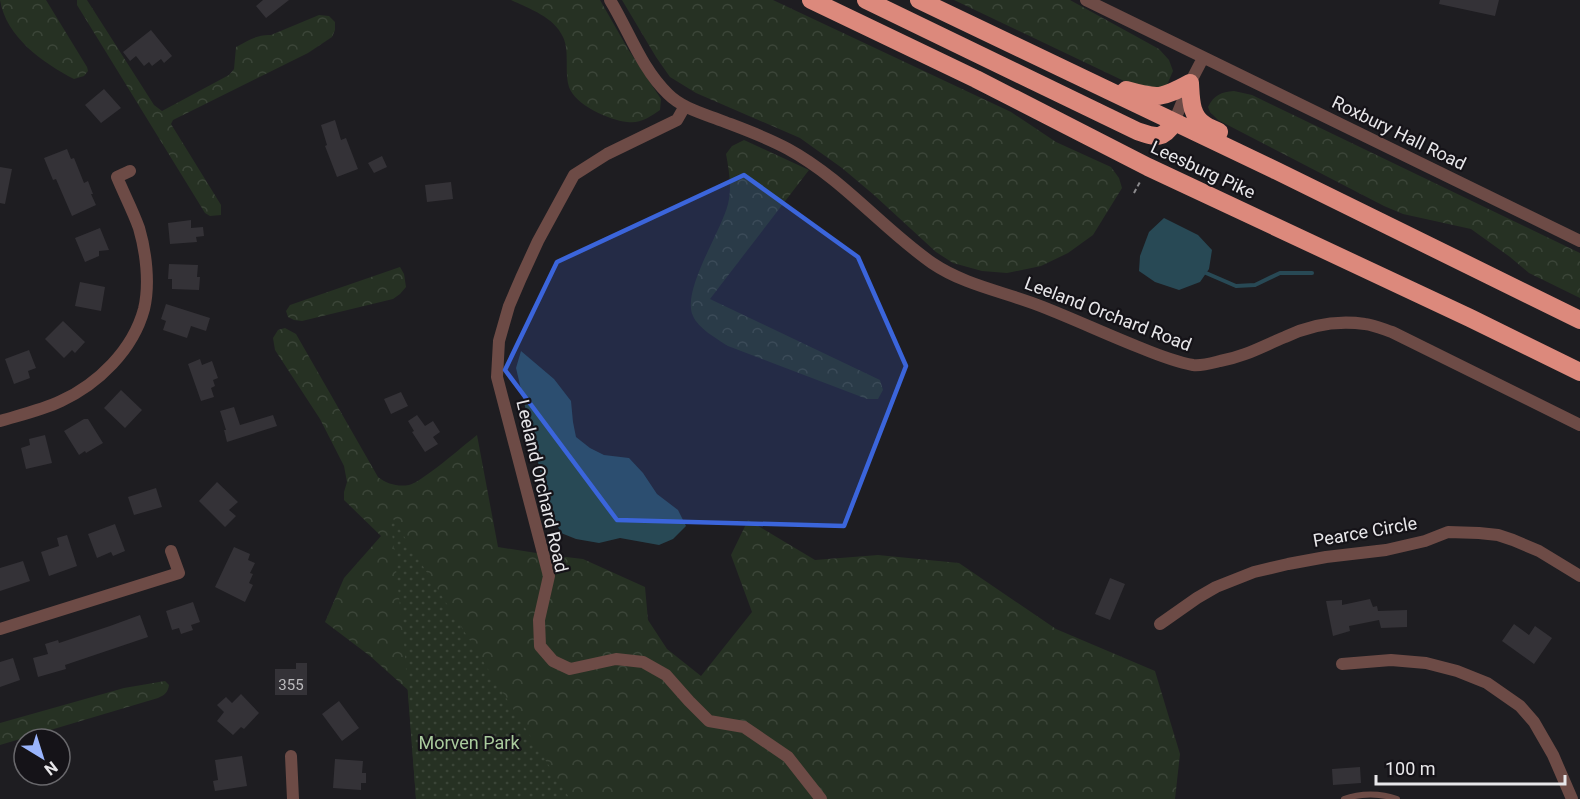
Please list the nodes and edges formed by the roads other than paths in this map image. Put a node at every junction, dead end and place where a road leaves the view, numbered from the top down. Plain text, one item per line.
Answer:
1 (610, 0) edge
2 (811, 0) edge
3 (866, 0) edge
4 (919, 0) edge
5 (1086, 0) edge
6 (1203, 58) junction
7 (1089, 81) junction
8 (1190, 83) junction
9 (685, 106) junction
10 (1174, 122) junction
11 (130, 171) dead end
12 (1277, 171) junction
13 (1580, 241) edge
14 (1580, 320) edge
15 (1580, 372) edge
16 (0, 421) edge
17 (1580, 425) edge
18 (171, 551) dead end
19 (1580, 576) edge
20 (1160, 624) dead end
21 (0, 629) edge
22 (1342, 664) dead end
23 (291, 756) dead end
24 (293, 799) edge
25 (821, 799) edge
26 (1344, 799) edge
27 (1397, 799) edge
28 (1572, 799) edge

1 - 9 street, Leeland Orchard Road
2 - 15 highway, Leesburg Pike
3 - 10 highway
4 - 7 highway, Leesburg Pike
5 - 6 street, Roxbury Hall Road
6 - 8 street
6 - 13 street, Roxbury Hall Road
7 - 8 highway
7 - 10 highway, Leesburg Pike
8 - 10 street
8 - 12 highway
9 - 17 street, Leeland Orchard Road
9 - 25 street, Leeland Orchard Road
10 - 12 highway, Leesburg Pike
11 - 16 street
12 - 14 highway, Leesburg Pike
18 - 21 street
19 - 20 street, Pearce Circle
22 - 28 street
23 - 24 street
26 - 27 lane

